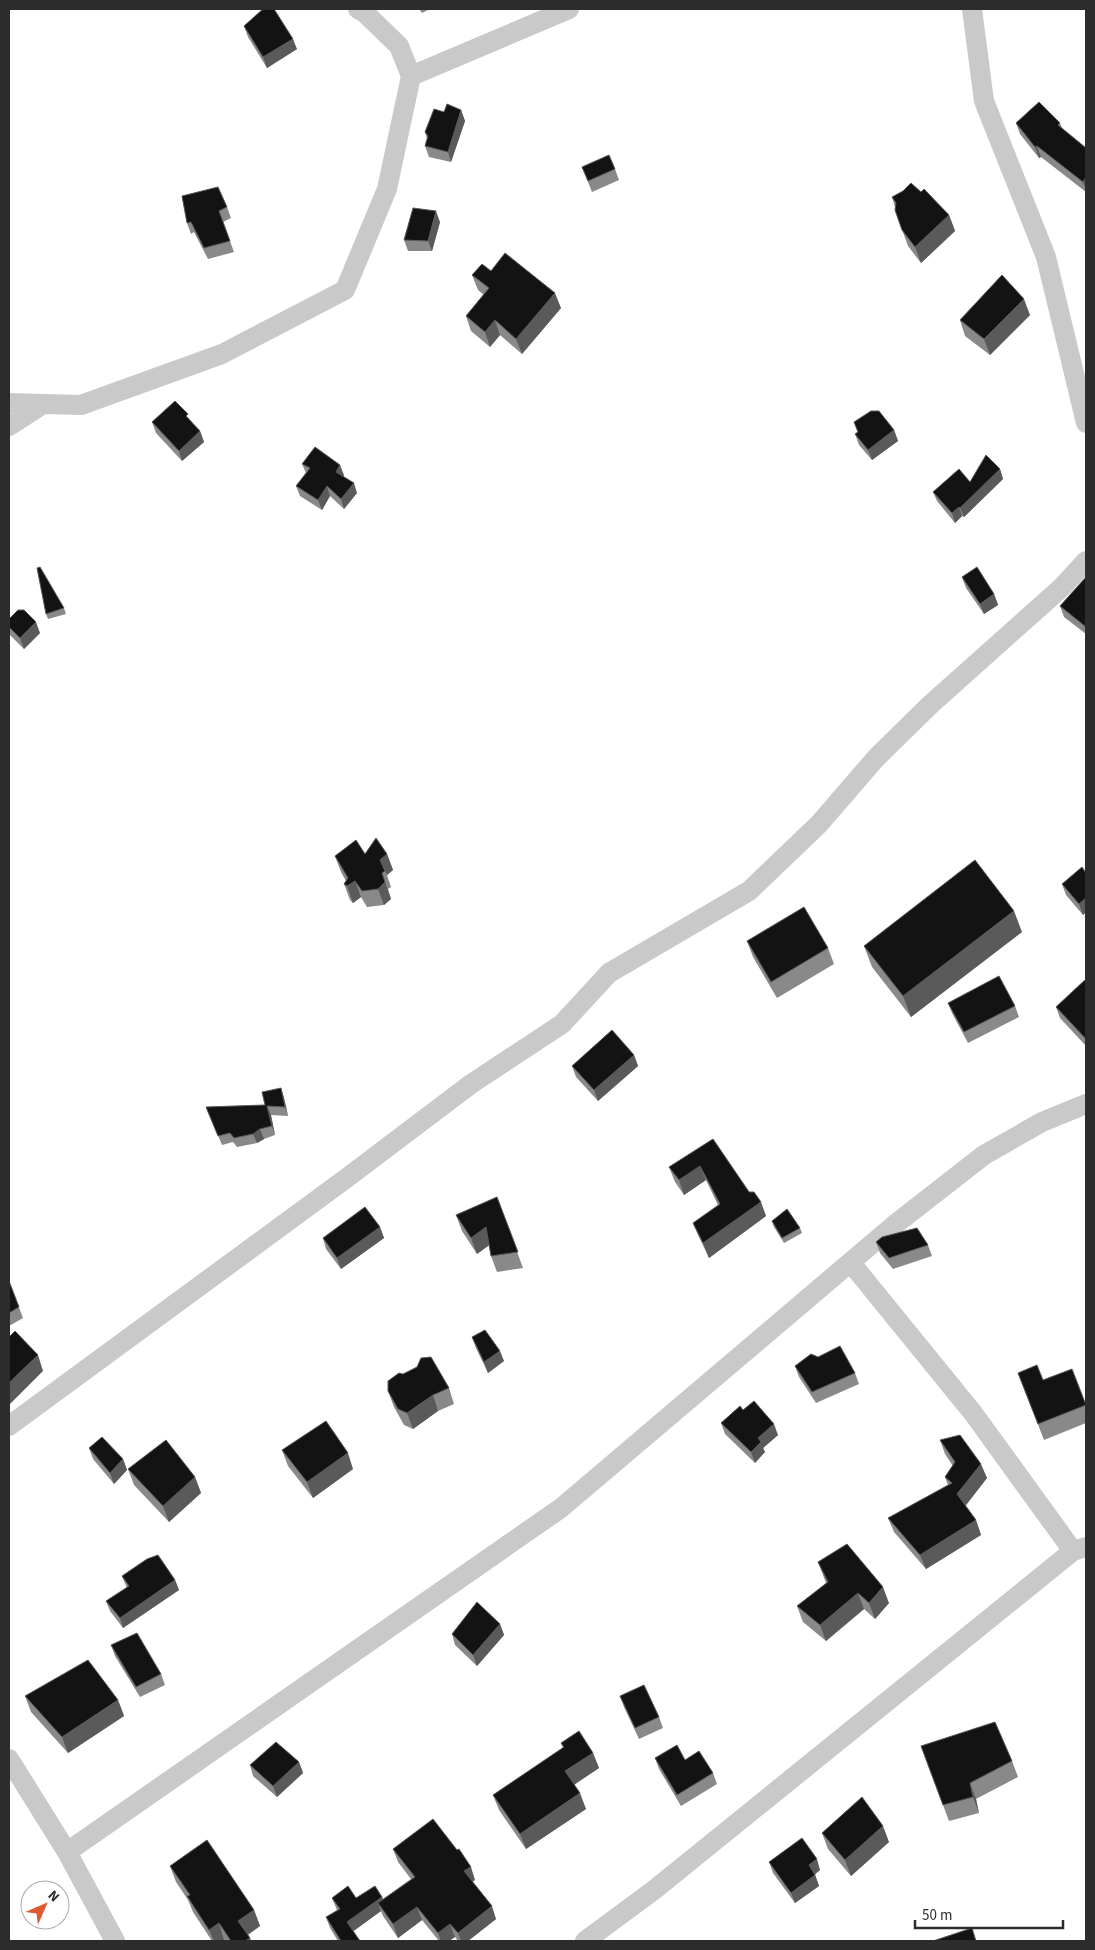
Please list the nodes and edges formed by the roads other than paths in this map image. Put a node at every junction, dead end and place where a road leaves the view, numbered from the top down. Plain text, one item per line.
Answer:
1 (358, 9) edge
2 (569, 9) edge
3 (972, 9) edge
4 (411, 76) junction
5 (9, 403) edge
6 (43, 404) junction
7 (1086, 423) edge
8 (9, 426) edge
9 (1086, 561) edge
10 (1086, 1104) edge
11 (851, 1263) junction
12 (9, 1426) edge
13 (1079, 1549) edge
14 (9, 1760) edge
15 (67, 1852) junction
16 (115, 1941) edge
17 (585, 1941) edge

1 - 4 street
2 - 4 street
3 - 7 street
4 - 6 street
5 - 6 street
6 - 8 street
9 - 12 street
10 - 11 street
11 - 13 street
11 - 15 street
13 - 17 street
14 - 15 street
15 - 16 street

